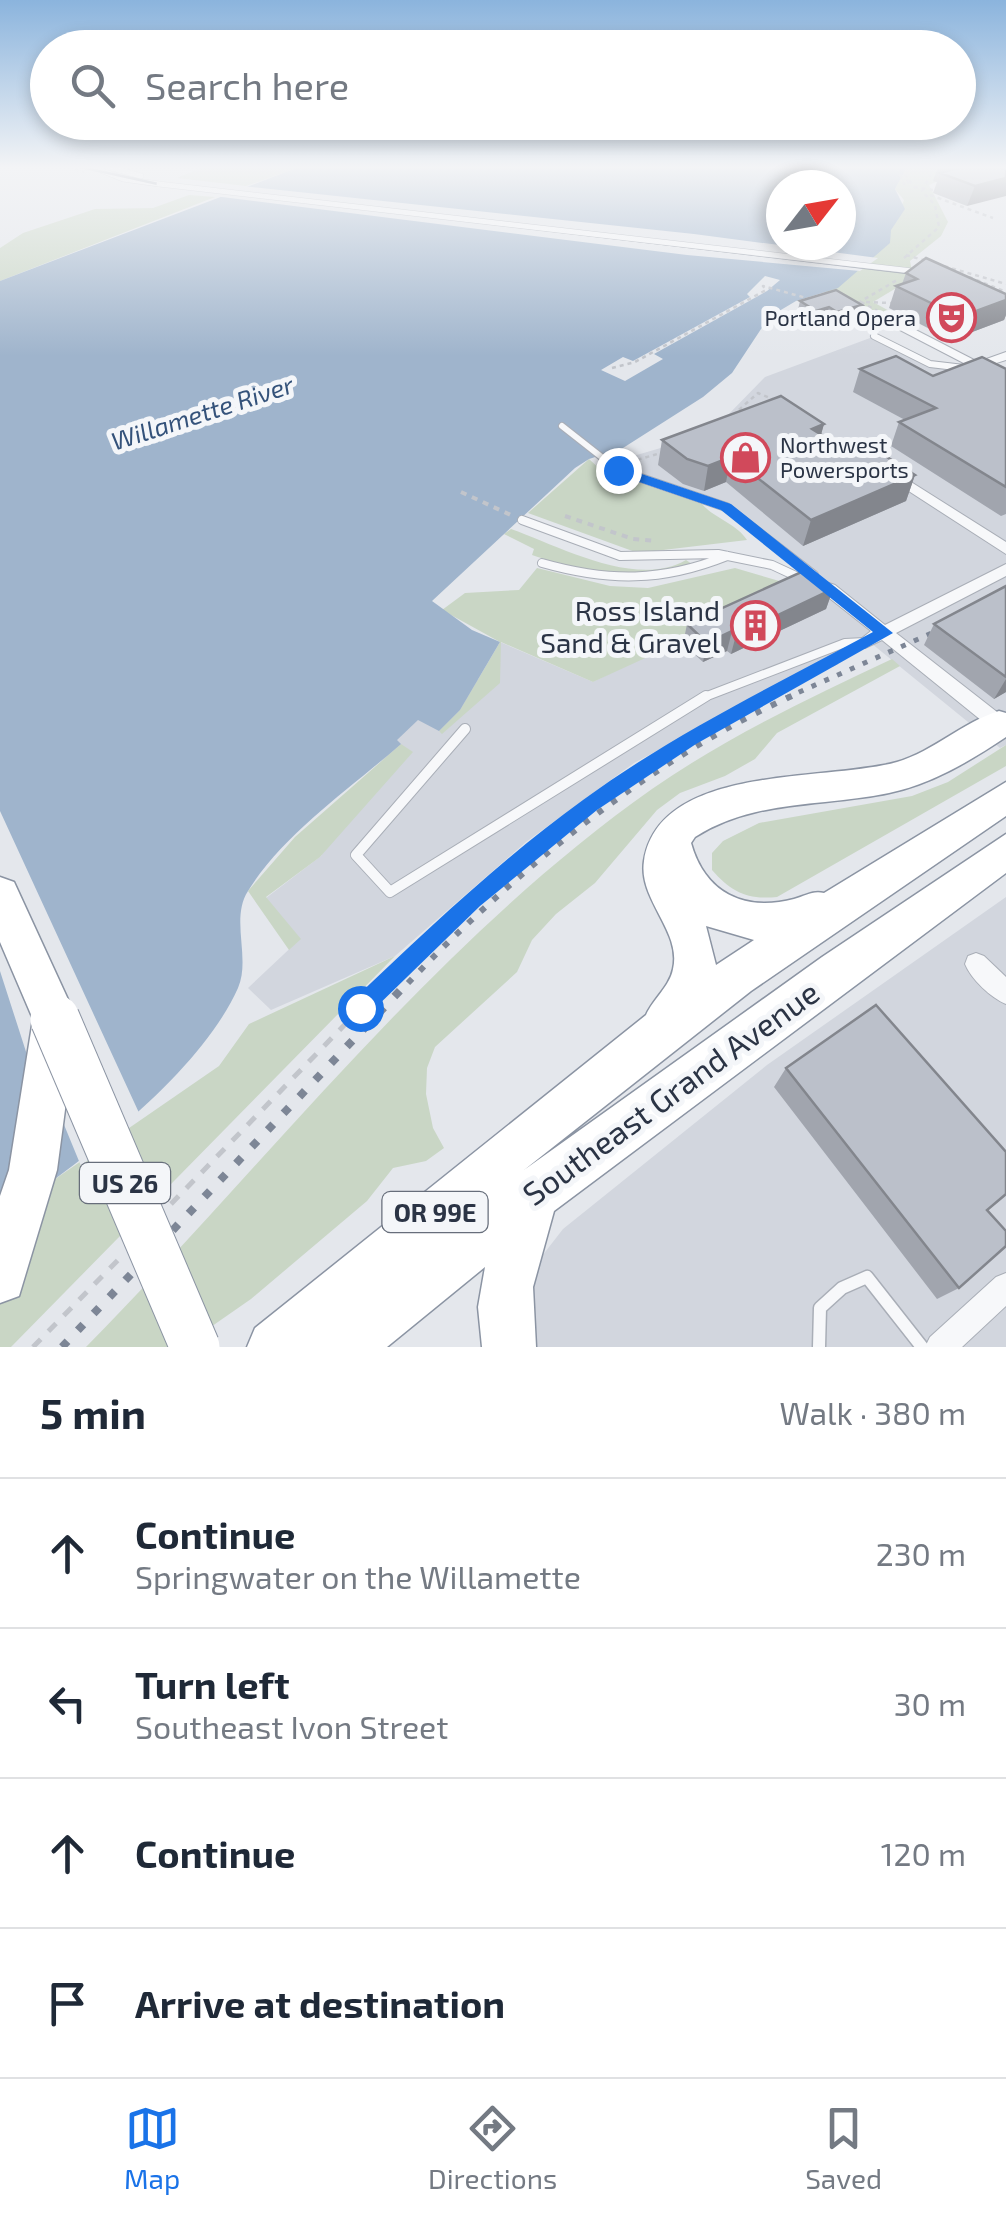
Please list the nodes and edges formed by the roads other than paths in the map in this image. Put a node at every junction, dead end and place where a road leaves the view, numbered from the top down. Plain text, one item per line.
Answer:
1 (571, 230) edge
2 (923, 270) joint
3 (933, 274) edge
4 (904, 328) road end
5 (874, 336) dead end
6 (1006, 356) edge
7 (976, 366) junction
8 (1006, 381) edge
9 (562, 426) dead end
10 (878, 465) edge
11 (522, 520) road end
12 (1006, 550) edge
13 (727, 556) junction
14 (542, 563) dead end
15 (1006, 568) edge
16 (800, 578) joint
17 (829, 589) junction
18 (885, 633) junction
19 (865, 642) joint
20 (1000, 724) joint
21 (465, 729) dead end
22 (1006, 797) edge
23 (672, 837) junction
24 (1006, 851) edge
25 (870, 884) junction
26 (0, 894) edge
27 (976, 964) dead end
28 (1006, 993) edge
29 (55, 1019) junction
30 (654, 1036) junction
31 (536, 1190) junction
32 (0, 1277) edge
33 (1006, 1287) edge
34 (195, 1347) edge
35 (274, 1347) edge
36 (344, 1347) edge
37 (509, 1347) edge
38 (819, 1347) edge
39 (922, 1347) edge
40 (940, 1347) edge

1 - 2 lane, bridge
2 - 3 lane
4 - 7 street
5 - 7 lane
6 - 7 street
7 - 8 street
9 - 17 lane
10 - 12 street
11 - 13 lane
13 - 14 lane
13 - 16 lane
15 - 18 street
16 - 17 street
17 - 18 street
18 - 19 street
18 - 20 street
19 - 21 lane
20 - 23 highway
22 - 25 highway, OR 99E
23 - 25 highway
23 - 30 highway
24 - 31 highway, Southeast Grand Avenue / OR 99E
25 - 30 highway, OR 99E
26 - 29 highway, US 26
27 - 28 street
29 - 32 highway
29 - 34 highway, US 26, bridge
30 - 35 highway, OR 99E
31 - 36 highway, Southeast Grand Avenue / OR 99E
31 - 37 highway
33 - 40 street
38 - 39 lane

